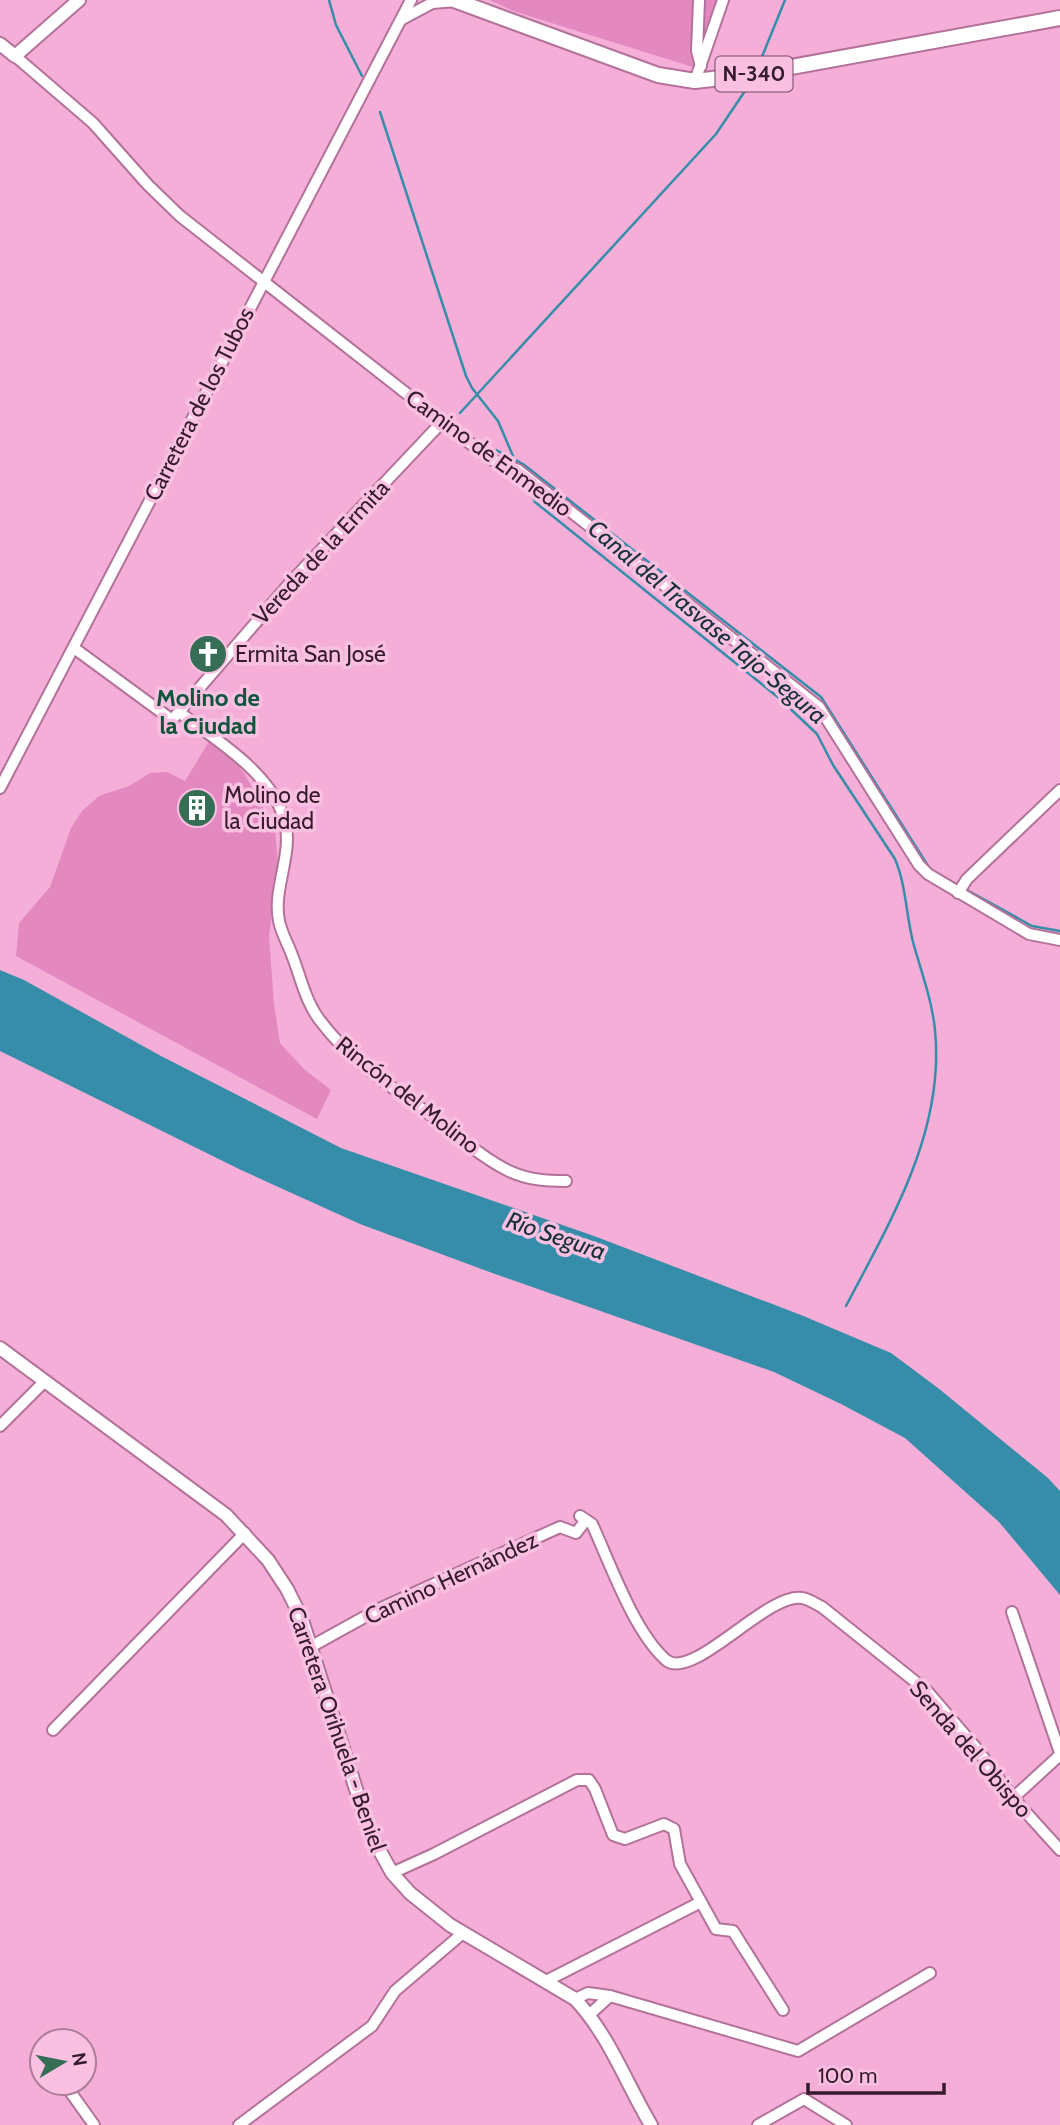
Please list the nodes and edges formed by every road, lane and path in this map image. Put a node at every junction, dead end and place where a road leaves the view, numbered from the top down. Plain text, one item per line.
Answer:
1 (79, 0) edge
2 (403, 0) edge
3 (411, 0) edge
4 (699, 0) edge
5 (723, 0) edge
6 (455, 1) edge
7 (1060, 18) edge
8 (400, 20) junction
9 (0, 44) edge
10 (15, 56) junction
11 (701, 66) junction
12 (695, 81) junction
13 (262, 282) junction
14 (442, 422) junction
15 (74, 648) junction
16 (179, 712) junction
17 (0, 788) edge
18 (1060, 790) edge
19 (958, 892) junction
20 (1060, 940) edge
21 (566, 1181) dead end
22 (0, 1348) edge
23 (44, 1382) junction
24 (0, 1426) edge
25 (583, 1518) joint
26 (245, 1533) junction
27 (1012, 1612) dead end
28 (312, 1646) junction
29 (53, 1730) dead end
30 (1060, 1754) edge
31 (1013, 1798) junction
32 (1060, 1850) edge
33 (392, 1873) junction
34 (701, 1902) junction
35 (463, 1933) junction
36 (930, 1973) dead end
37 (546, 1981) junction
38 (610, 1996) junction
39 (575, 1999) junction
40 (783, 2010) dead end
41 (590, 2014) junction
42 (74, 2097) edge
43 (94, 2125) edge
44 (239, 2125) edge
45 (651, 2125) edge
46 (758, 2125) edge
47 (846, 2125) edge

1 - 10 main road
2 - 8 street, Carretera de los Tubos
3 - 8 street, Carretera de los Tubos
4 - 11 street
5 - 11 street
6 - 8 street
6 - 12 highway, N-340
7 - 12 highway, N-340
8 - 13 street, Carretera de los Tubos
9 - 10 main road, Camino de Enmedio
10 - 13 street, Camino de Enmedio
11 - 12 street
13 - 14 street, Camino de Enmedio
13 - 15 street, Carretera de los Tubos
14 - 16 street, Vereda de la Ermita
14 - 19 street, Camino de Enmedio
15 - 16 street
15 - 17 street, Carretera de los Tubos
16 - 21 street, Rincón del Molino
18 - 19 street
19 - 20 street, Camino de Enmedio
22 - 23 main road, Carretera Orihuela - Beniel
23 - 24 street
23 - 26 main road, Carretera Orihuela - Beniel
25 - 28 street, Camino Hernández
25 - 31 street, Senda del Obispo
26 - 28 main road, Carretera Orihuela - Beniel
26 - 29 street
27 - 30 street
28 - 33 main road, Carretera Orihuela - Beniel
30 - 31 street
31 - 32 street, Senda del Obispo
33 - 34 street
33 - 35 main road, Carretera Orihuela - Beniel
34 - 37 street
34 - 40 street
35 - 37 main road, Carretera Orihuela - Beniel
35 - 44 street
36 - 38 street
37 - 39 main road, Carretera Orihuela - Beniel
38 - 39 street
38 - 41 street
39 - 41 main road, Carretera Orihuela - Beniel
41 - 45 main road, Carretera Orihuela - Beniel
42 - 43 street
46 - 47 street

